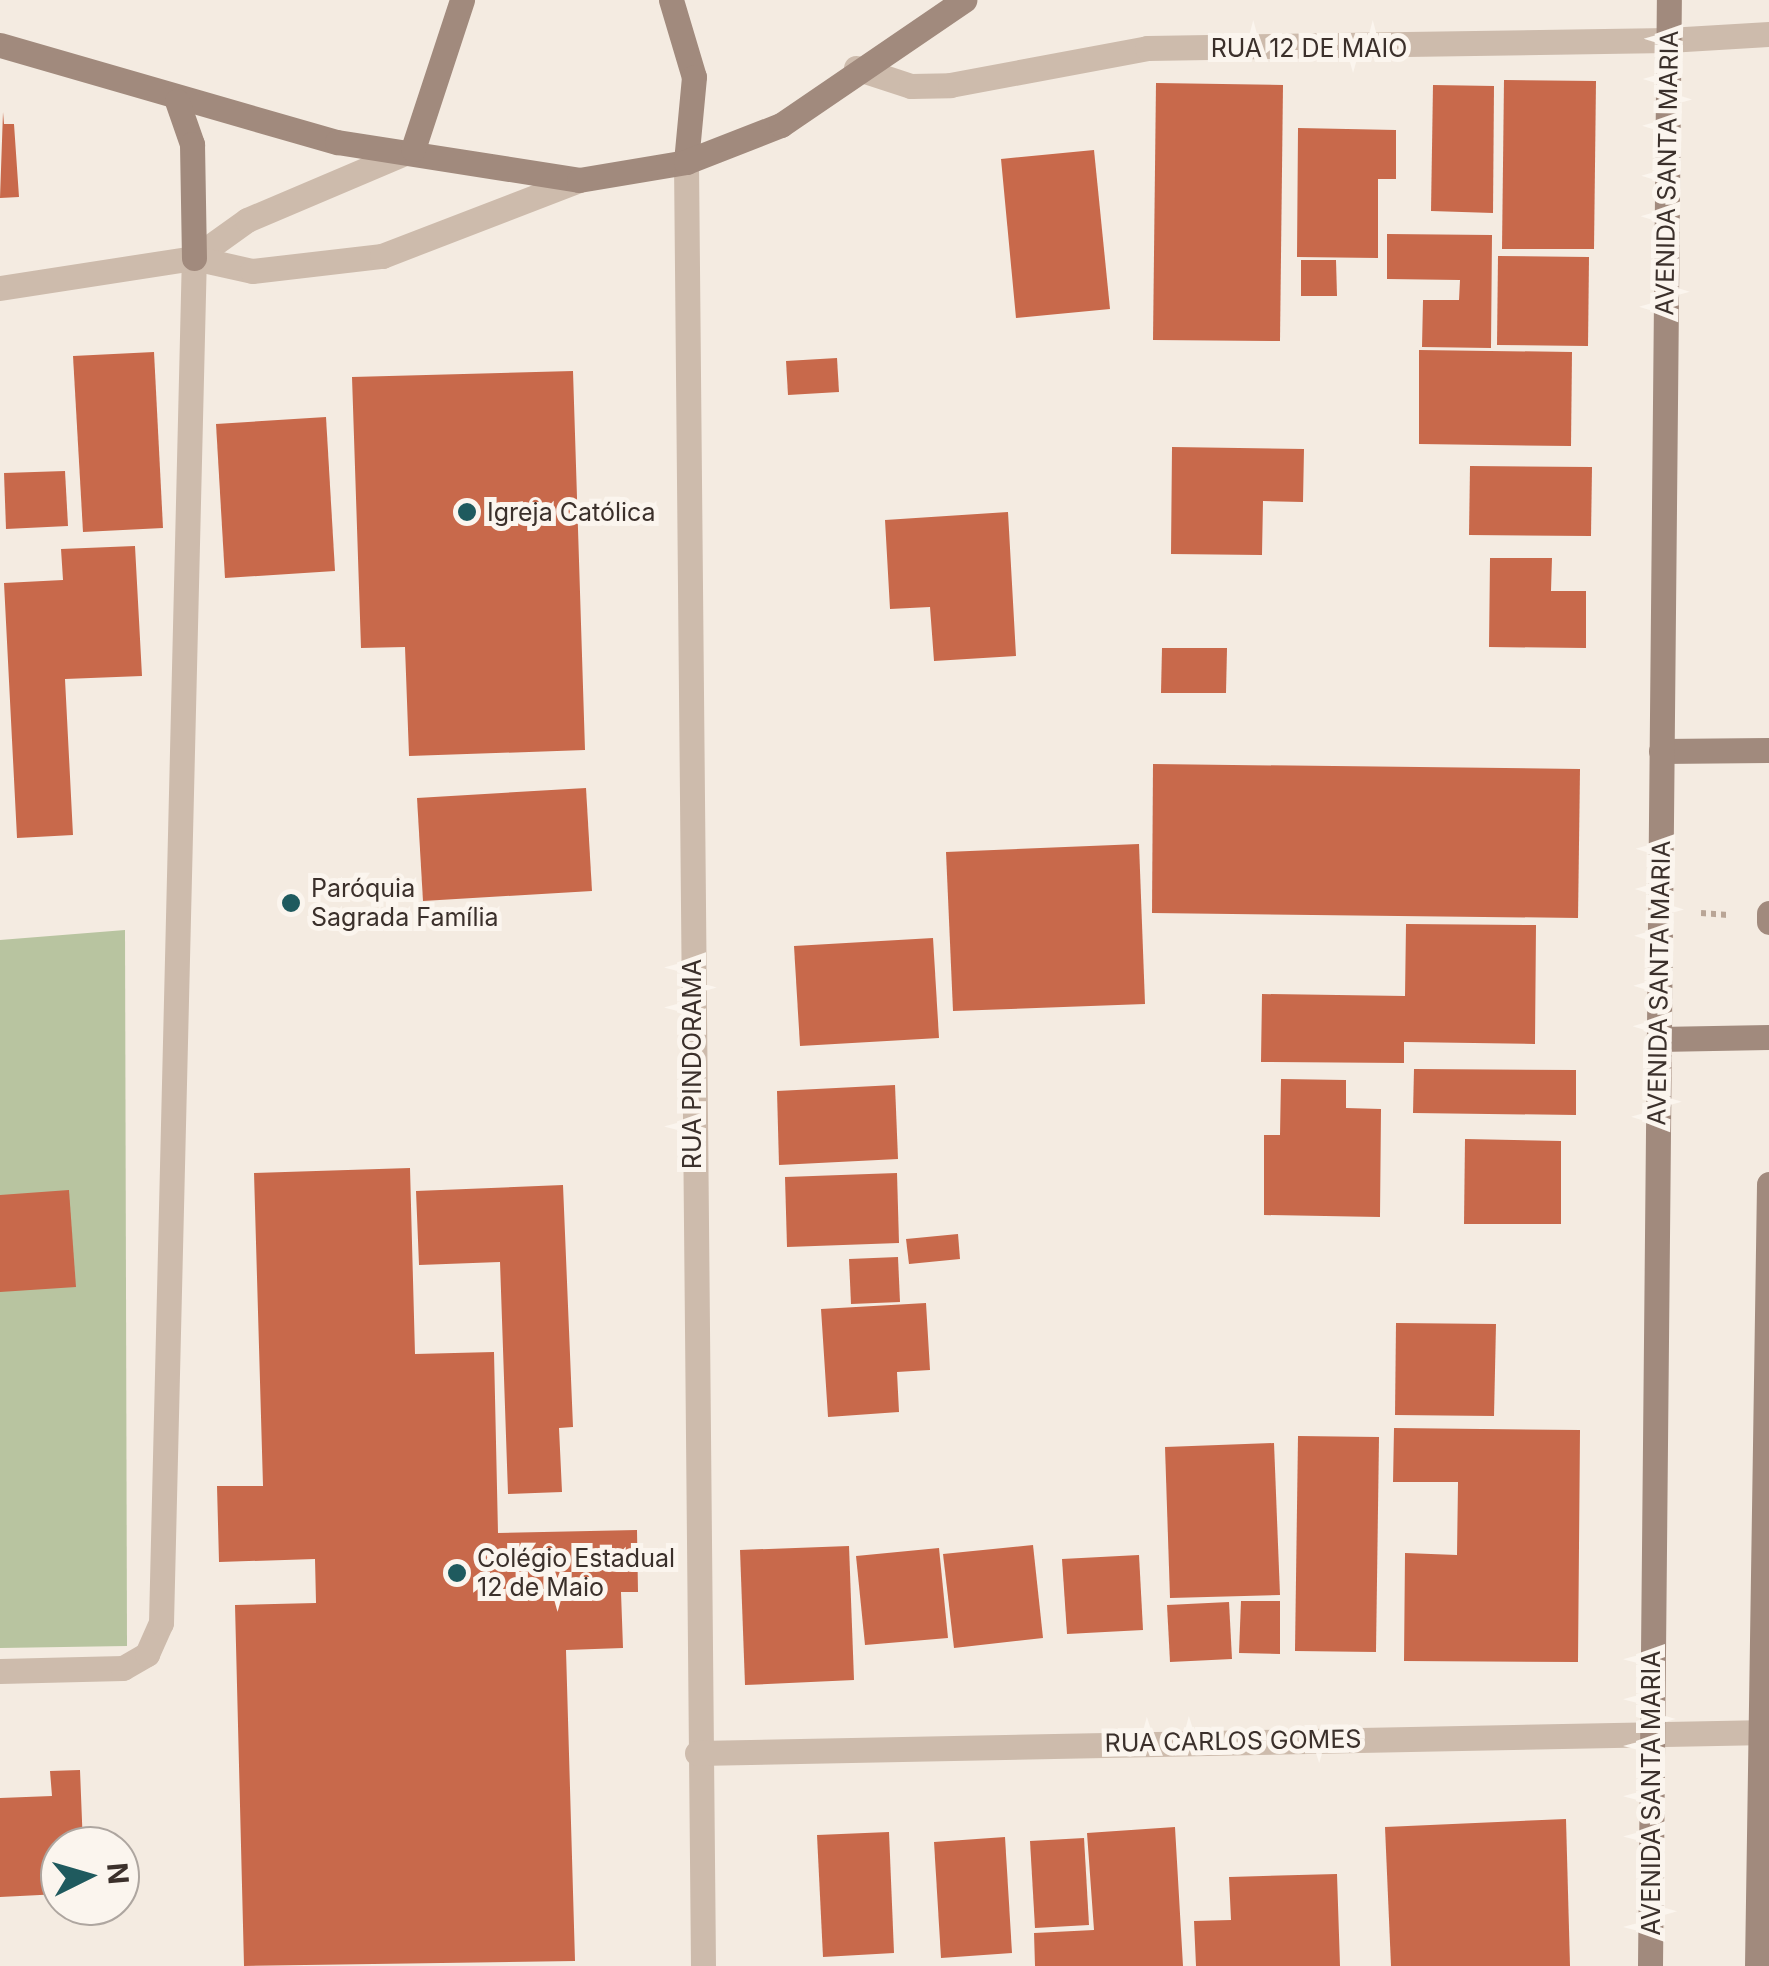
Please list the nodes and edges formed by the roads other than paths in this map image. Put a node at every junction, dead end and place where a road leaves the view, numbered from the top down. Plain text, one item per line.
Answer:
1 (462, 0) edge
2 (671, 0) edge
3 (964, 0) edge
4 (1669, 0) edge
5 (1769, 34) edge
6 (1668, 40) junction
7 (0, 45) edge
8 (856, 68) junction
9 (177, 101) junction
10 (413, 149) junction
11 (686, 162) junction
12 (579, 180) junction
13 (194, 258) junction
14 (0, 288) edge
15 (1769, 750) edge
16 (1661, 751) junction
17 (1769, 1036) edge
18 (1658, 1039) junction
19 (1769, 1184) edge
20 (0, 1671) edge
21 (1651, 1732) junction
22 (1764, 1732) edge
23 (697, 1753) junction
24 (703, 1966) edge
25 (1650, 1966) edge
26 (1757, 1966) edge

1 - 10 main road
2 - 11 main road
3 - 8 main road
4 - 6 main road, AVENIDA SANTA MARIA
5 - 6 street, RUA 12 DE MAIO
6 - 8 street, RUA 12 DE MAIO
6 - 16 main road, AVENIDA SANTA MARIA
7 - 9 main road
8 - 11 main road
9 - 10 main road
9 - 13 main road
10 - 12 main road
10 - 13 street
11 - 12 main road
11 - 23 street, RUA PINDORAMA
12 - 13 street
13 - 14 street
13 - 20 street
15 - 16 main road
16 - 18 main road, AVENIDA SANTA MARIA
17 - 18 main road
18 - 21 main road, AVENIDA SANTA MARIA
19 - 22 main road
21 - 22 street, RUA CARLOS GOMES
21 - 23 street, RUA CARLOS GOMES
21 - 25 main road, AVENIDA SANTA MARIA
22 - 26 main road
23 - 24 street, RUA PINDORAMA

